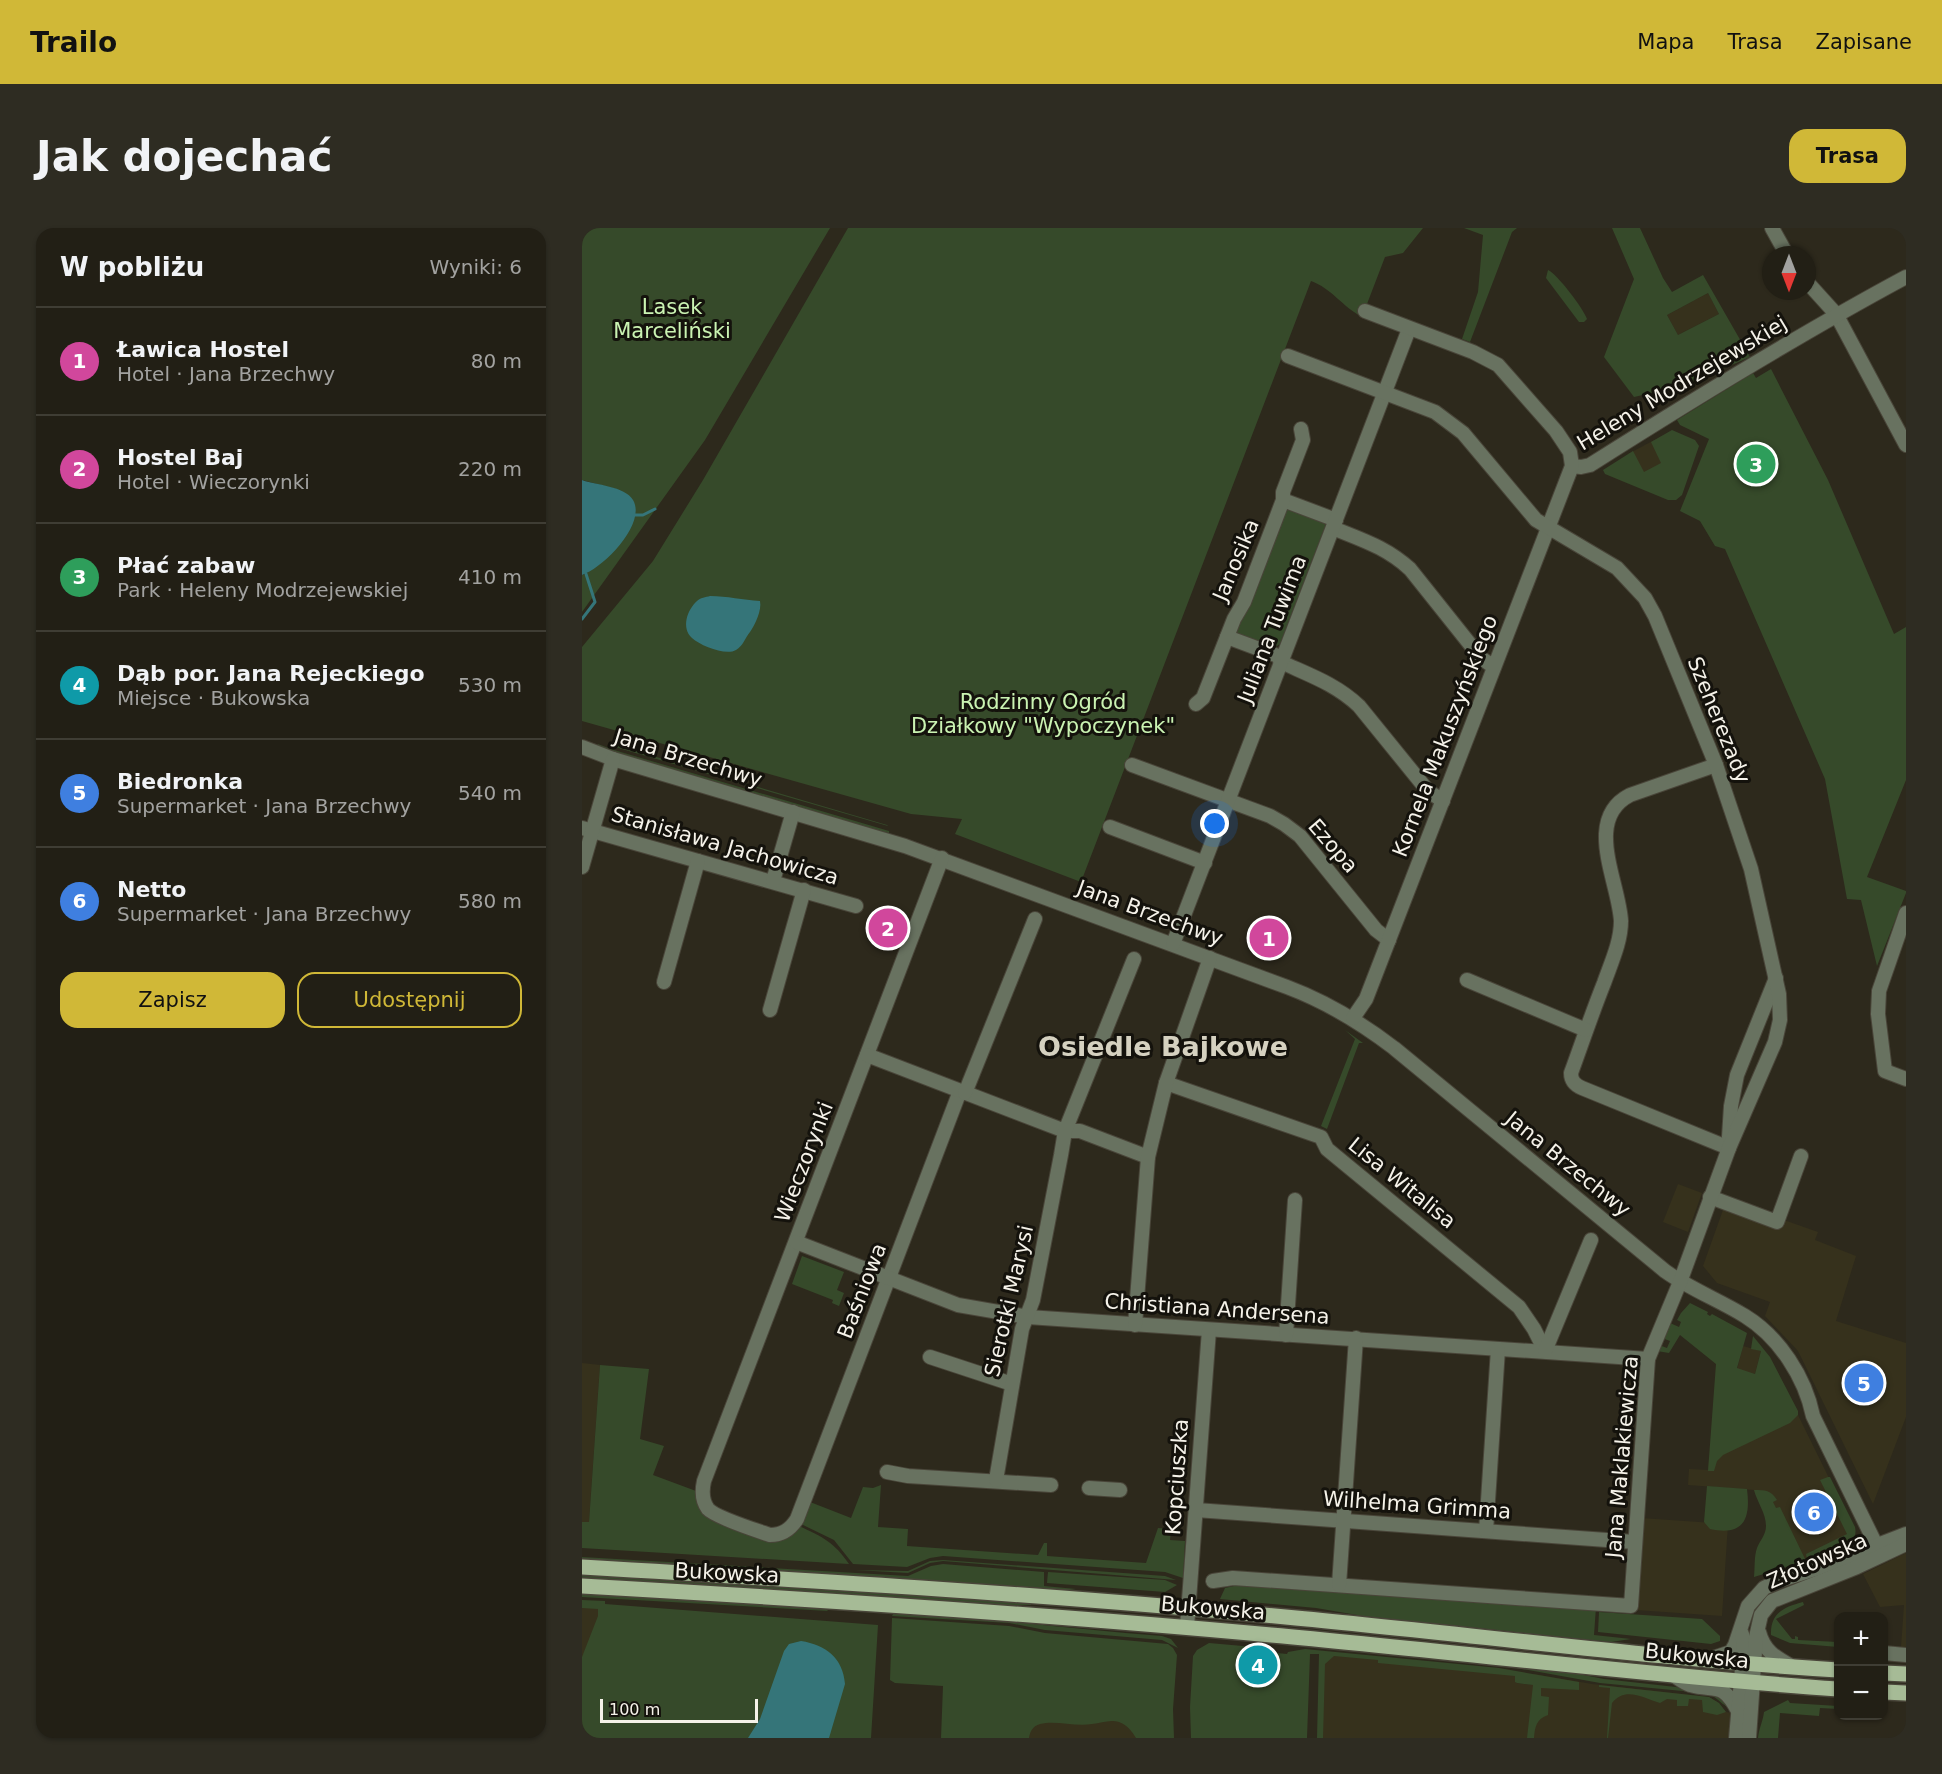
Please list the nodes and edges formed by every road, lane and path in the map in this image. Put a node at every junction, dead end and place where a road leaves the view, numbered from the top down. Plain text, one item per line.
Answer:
1 (1772, 228) edge
2 (1782, 246) edge
3 (1906, 277) edge
4 (1816, 292) edge
5 (1365, 311) dead end
6 (1836, 314) junction
7 (1409, 328) junction
8 (1288, 356) dead end
9 (1385, 393) junction
10 (1301, 429) dead end
11 (1906, 445) edge
12 (1572, 466) junction
13 (1283, 500) junction
14 (1334, 524) junction
15 (1549, 527) junction
16 (1227, 637) junction
17 (1281, 662) junction
18 (1494, 667) junction
19 (1196, 704) dead end
20 (582, 747) edge
21 (613, 759) junction
22 (1132, 765) dead end
23 (1716, 765) junction
24 (1229, 799) junction
25 (1443, 801) junction
26 (793, 812) junction
27 (1110, 826) dead end
28 (587, 829) edge
29 (942, 858) junction
30 (698, 861) junction
31 (1205, 863) junction
32 (582, 867) edge
33 (773, 881) junction
34 (804, 890) junction
35 (856, 906) dead end
36 (1906, 913) edge
37 (1035, 919) dead end
38 (1389, 940) junction
39 (1173, 944) junction
40 (1134, 958) dead end
41 (1210, 958) junction
42 (1776, 978) junction
43 (1467, 980) dead end
44 (664, 982) dead end
45 (770, 1010) dead end
46 (1353, 1018) junction
47 (1586, 1030) junction
48 (867, 1055) junction
49 (1906, 1079) edge
50 (1166, 1083) junction
51 (963, 1092) junction
52 (1065, 1131) junction
53 (1729, 1148) junction
54 (1802, 1156) dead end
55 (1148, 1157) junction
56 (1710, 1197) junction
57 (1295, 1200) dead end
58 (1591, 1240) dead end
59 (796, 1242) junction
60 (889, 1278) junction
61 (1680, 1282) junction
62 (1028, 1317) junction
63 (1135, 1325) junction
64 (1209, 1330) junction
65 (1286, 1335) junction
66 (1356, 1338) junction
67 (1498, 1349) junction
68 (1545, 1352) junction
69 (930, 1357) dead end
70 (1648, 1359) junction
71 (1012, 1384) junction
72 (886, 1472) dead end
73 (996, 1480) junction
74 (704, 1481) joint
75 (1051, 1485) dead end
76 (1089, 1488) dead end
77 (1120, 1490) dead end
78 (1196, 1510) junction
79 (1342, 1521) junction
80 (1485, 1531) junction
81 (1906, 1534) edge
82 (1634, 1542) junction
83 (1906, 1544) edge
84 (1879, 1551) junction
85 (582, 1567) edge
86 (1213, 1581) dead end
87 (1339, 1585) junction
88 (582, 1586) edge
89 (1188, 1608) junction
90 (1187, 1627) junction
91 (1757, 1627) junction
92 (1742, 1629) junction
93 (1888, 1653) edge
94 (1906, 1655) edge
95 (1708, 1660) junction
96 (1748, 1663) junction
97 (1792, 1667) junction
98 (1834, 1670) edge
99 (1888, 1673) edge
100 (1906, 1674) edge
101 (1673, 1675) junction
102 (1746, 1682) junction
103 (1780, 1685) junction
104 (1834, 1689) edge
105 (1888, 1692) edge
106 (1906, 1693) edge
107 (1744, 1711) junction
108 (1736, 1738) edge
109 (1749, 1738) edge

1 - 2 street
3 - 6 street, Heleny Modrzejewskiej
4 - 6 street
5 - 7 street
6 - 11 street
6 - 12 street, Heleny Modrzejewskiej
7 - 9 street, Juliana Tuwima
7 - 12 street
8 - 9 street, Szeherezady
9 - 14 street, Juliana Tuwima
9 - 15 street, Szeherezady
10 - 13 street, Janosika
12 - 15 street, Kornela Makuszyńskiego
13 - 14 street
13 - 16 street, Janosika
14 - 17 street, Juliana Tuwima
14 - 18 street
15 - 18 street, Kornela Makuszyńskiego
15 - 23 street, Szeherezady
16 - 17 street
16 - 19 street, Janosika
17 - 24 street, Juliana Tuwima
17 - 25 street
18 - 25 street, Kornela Makuszyńskiego
20 - 21 street, Jana Brzechwy
21 - 26 street, Jana Brzechwy
21 - 28 street
22 - 24 street, Ezopa
23 - 42 street, Szeherezady
23 - 47 street
24 - 31 street, Juliana Tuwima
24 - 38 street, Ezopa
25 - 38 street, Kornela Makuszyńskiego
26 - 29 street, Jana Brzechwy
26 - 33 street
27 - 31 street
28 - 30 street, Stanisława Jachowicza
28 - 32 street
29 - 39 street, Jana Brzechwy
29 - 48 street, Wieczorynki
30 - 33 street, Stanisława Jachowicza
30 - 44 street
31 - 39 street, Juliana Tuwima
33 - 34 street, Stanisława Jachowicza
34 - 35 street, Stanisława Jachowicza
34 - 45 street
36 - 49 street
37 - 51 street, Baśniowa
38 - 46 street, Kornela Makuszyńskiego
39 - 41 street, Jana Brzechwy
40 - 52 street, Sierotki Marysi
41 - 46 street, Jana Brzechwy
41 - 50 street
42 - 53 street, Szeherezady
42 - 53 street, Szeherezady
43 - 47 street
46 - 61 street, Jana Brzechwy
47 - 53 street
48 - 51 street
48 - 59 street, Wieczorynki
50 - 55 street
50 - 68 street, Lisa Witalisa
51 - 52 street
51 - 60 street, Baśniowa
52 - 55 street
52 - 62 street, Sierotki Marysi
53 - 56 street, Szeherezady
54 - 56 street
55 - 63 street
56 - 61 street, Szeherezady
57 - 65 street
58 - 68 street
59 - 60 street, Christiana Andersena
59 - 74 street, Wieczorynki
60 - 62 street, Christiana Andersena
60 - 74 street, Baśniowa
61 - 70 street, Jana Maklakiewicza
61 - 84 street, Jana Brzechwy
62 - 63 street, Christiana Andersena
62 - 71 street, Sierotki Marysi
63 - 64 street, Christiana Andersena
64 - 65 street, Christiana Andersena
64 - 78 street, Kopciuszka
65 - 66 street, Christiana Andersena
66 - 67 street, Christiana Andersena
66 - 79 street
67 - 68 street, Christiana Andersena
67 - 80 street
68 - 70 street, Christiana Andersena
69 - 71 street
70 - 82 street, Jana Maklakiewicza
71 - 73 street, Sierotki Marysi
72 - 73 street
73 - 75 street
76 - 77 street
78 - 79 street, Wilhelma Grimma
78 - 89 street, Kopciuszka
79 - 80 street, Wilhelma Grimma
79 - 87 street
80 - 82 street, Wilhelma Grimma
81 - 84 street, Złotowska
82 - 87 street, Jana Maklakiewicza
83 - 84 street, Złotowska
84 - 91 street, Złotowska
84 - 92 street, Złotowska
85 - 89 main road, Bukowska
86 - 87 street
88 - 90 main road, Bukowska
89 - 90 street, Kopciuszka
89 - 95 main road, Bukowska
90 - 101 main road, Bukowska
91 - 96 street, Złotowska
91 - 97 street
92 - 95 street, Złotowska
92 - 96 street, Złotowska
93 - 94 street
95 - 96 main road, Bukowska
96 - 97 main road, Bukowska
96 - 102 street, Złotowska
97 - 98 main road, Bukowska
99 - 100 main road
101 - 102 main road, Bukowska
101 - 107 street
102 - 103 main road, Bukowska
102 - 107 street, Złotowska
103 - 104 main road, Bukowska
103 - 107 street
105 - 106 main road
107 - 108 street
107 - 109 street

